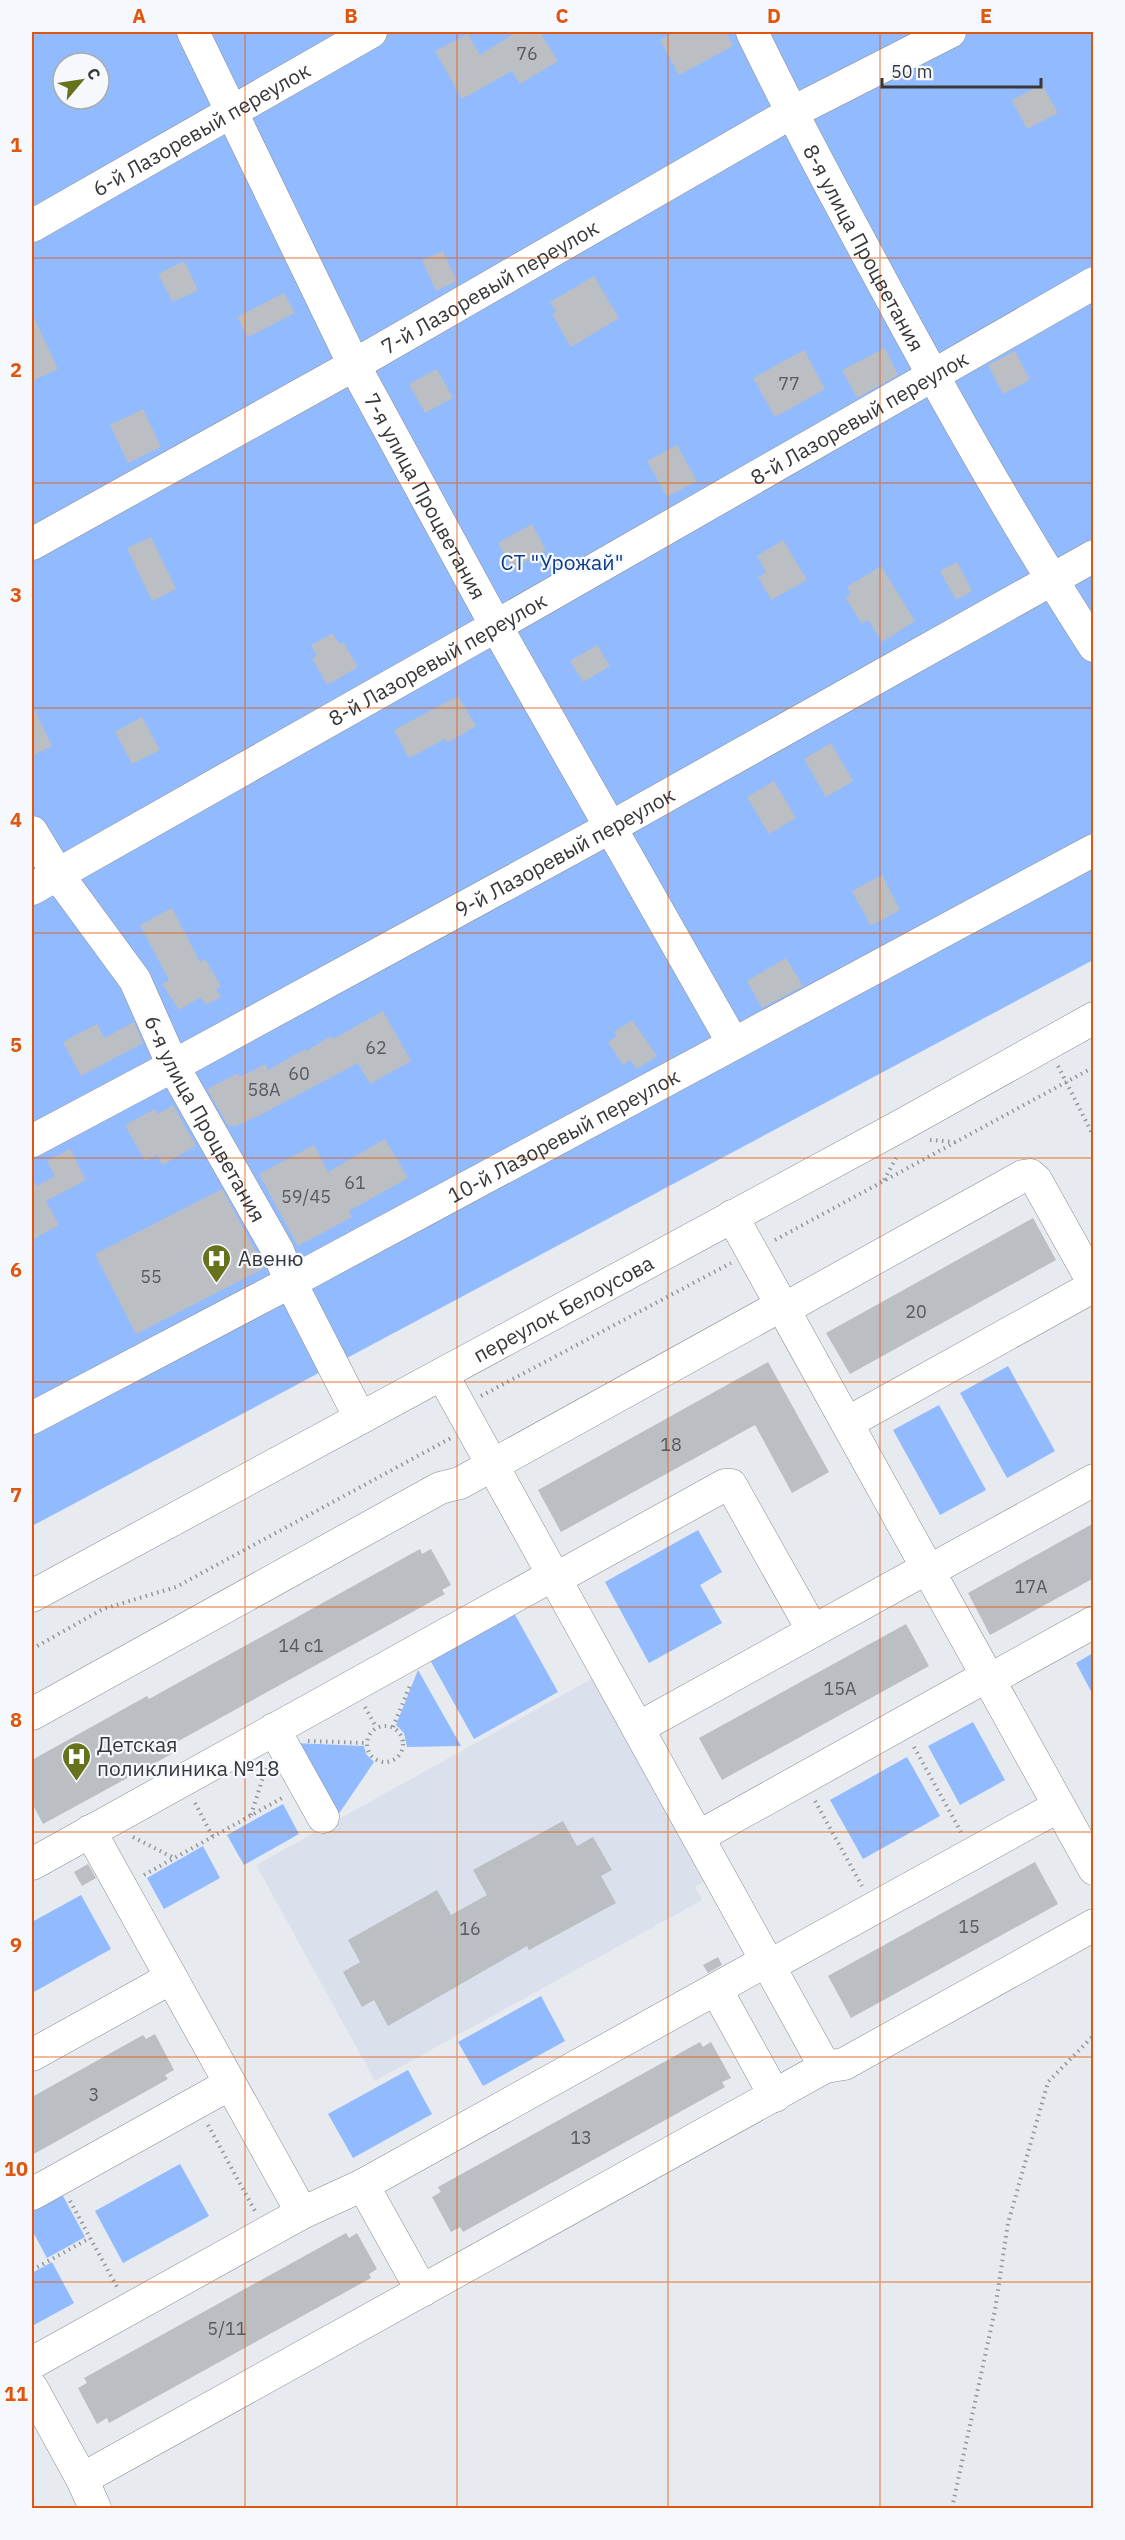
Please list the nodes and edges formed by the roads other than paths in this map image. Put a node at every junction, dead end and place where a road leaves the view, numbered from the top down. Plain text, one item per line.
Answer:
1 (193, 32) edge
2 (371, 32) edge
3 (752, 32) edge
4 (950, 32) edge
5 (232, 112) junction
6 (791, 113) junction
7 (32, 226) edge
8 (1094, 283) edge
9 (354, 365) junction
10 (933, 375) junction
11 (32, 543) edge
12 (1094, 556) edge
13 (1052, 581) junction
14 (496, 627) junction
15 (1094, 646) edge
16 (611, 827) junction
17 (32, 832) edge
18 (1094, 850) edge
19 (45, 882) edge
20 (1094, 1018) edge
21 (733, 1043) junction
22 (173, 1066) junction
23 (32, 1141) edge
24 (732, 1216) junction
25 (290, 1281) junction
26 (1094, 1285) edge
27 (783, 1307) junction
28 (441, 1374) junction
29 (32, 1418) edge
30 (360, 1418) junction
31 (847, 1423) junction
32 (492, 1465) junction
33 (1094, 1480) edge
34 (928, 1570) junction
35 (554, 1577) junction
36 (32, 1596) edge
37 (1094, 1622) edge
38 (813, 1631) junction
39 (988, 1678) junction
40 (32, 1714) edge
41 (638, 1728) junction
42 (277, 1733) junction
43 (1059, 1806) junction
44 (323, 1817) dead end
45 (98, 1827) junction
46 (698, 1837) junction
47 (32, 1864) edge
48 (1094, 1869) edge
49 (1094, 1925) edge
50 (768, 1964) junction
51 (171, 1978) junction
52 (716, 1989) junction
53 (32, 2055) edge
54 (825, 2067) junction
55 (230, 2085) junction
56 (775, 2096) junction
57 (363, 2185) junction
58 (45, 2187) edge
59 (302, 2213) junction
60 (422, 2291) junction
61 (32, 2363) edge
62 (32, 2388) edge
63 (82, 2479) junction
64 (95, 2508) edge

1 - 5 street, 7-я улица Процветания
2 - 5 street, 6-й Лазоревый переулок
3 - 6 street, 8-я улица Процветания
4 - 6 street, 7-й Лазоревый переулок
5 - 7 street, 6-й Лазоревый переулок
5 - 9 street, 7-я улица Процветания
6 - 9 street, 7-й Лазоревый переулок
6 - 10 street, 8-я улица Процветания
8 - 10 street, 8-й Лазоревый переулок
9 - 11 street, 7-й Лазоревый переулок
9 - 14 street, 7-я улица Процветания
10 - 13 street, 8-я улица Процветания
10 - 14 street, 8-й Лазоревый переулок
12 - 13 street, 9-й Лазоревый переулок
13 - 15 street, 8-я улица Процветания
13 - 16 street, 9-й Лазоревый переулок
14 - 16 street, 7-я улица Процветания
14 - 19 street, 8-й Лазоревый переулок
16 - 21 street, 7-я улица Процветания
16 - 22 street, 9-й Лазоревый переулок
17 - 19 street, 6-я улица Процветания
18 - 21 street, 10-й Лазоревый переулок
19 - 22 street, 6-я улица Процветания
20 - 24 street, переулок Белоусова
21 - 25 street, 10-й Лазоревый переулок
22 - 23 street, 9-й Лазоревый переулок
22 - 25 street, 6-я улица Процветания
24 - 27 street
24 - 28 street, переулок Белоусова
25 - 29 street, 10-й Лазоревый переулок
25 - 30 street, 6-я улица Процветания
26 - 27 street
26 - 31 street
27 - 31 street
27 - 32 street
28 - 30 street, переулок Белоусова
28 - 32 street
30 - 36 street, переулок Белоусова
31 - 34 street
32 - 35 street
32 - 40 street
33 - 34 street
34 - 38 street
34 - 39 street
35 - 38 street
35 - 41 street
35 - 42 street
37 - 39 street
38 - 41 street
39 - 43 street
39 - 46 street
41 - 46 street
42 - 44 street
42 - 45 street
43 - 48 street
43 - 50 street
45 - 47 street
45 - 51 street
46 - 50 street
49 - 54 street
50 - 52 street
50 - 54 street
51 - 53 street
51 - 55 street
52 - 56 street
52 - 57 street
54 - 56 street
55 - 58 street
55 - 59 street
56 - 60 street
57 - 59 street
57 - 60 street
59 - 61 street
60 - 63 street
62 - 63 street
63 - 64 street

